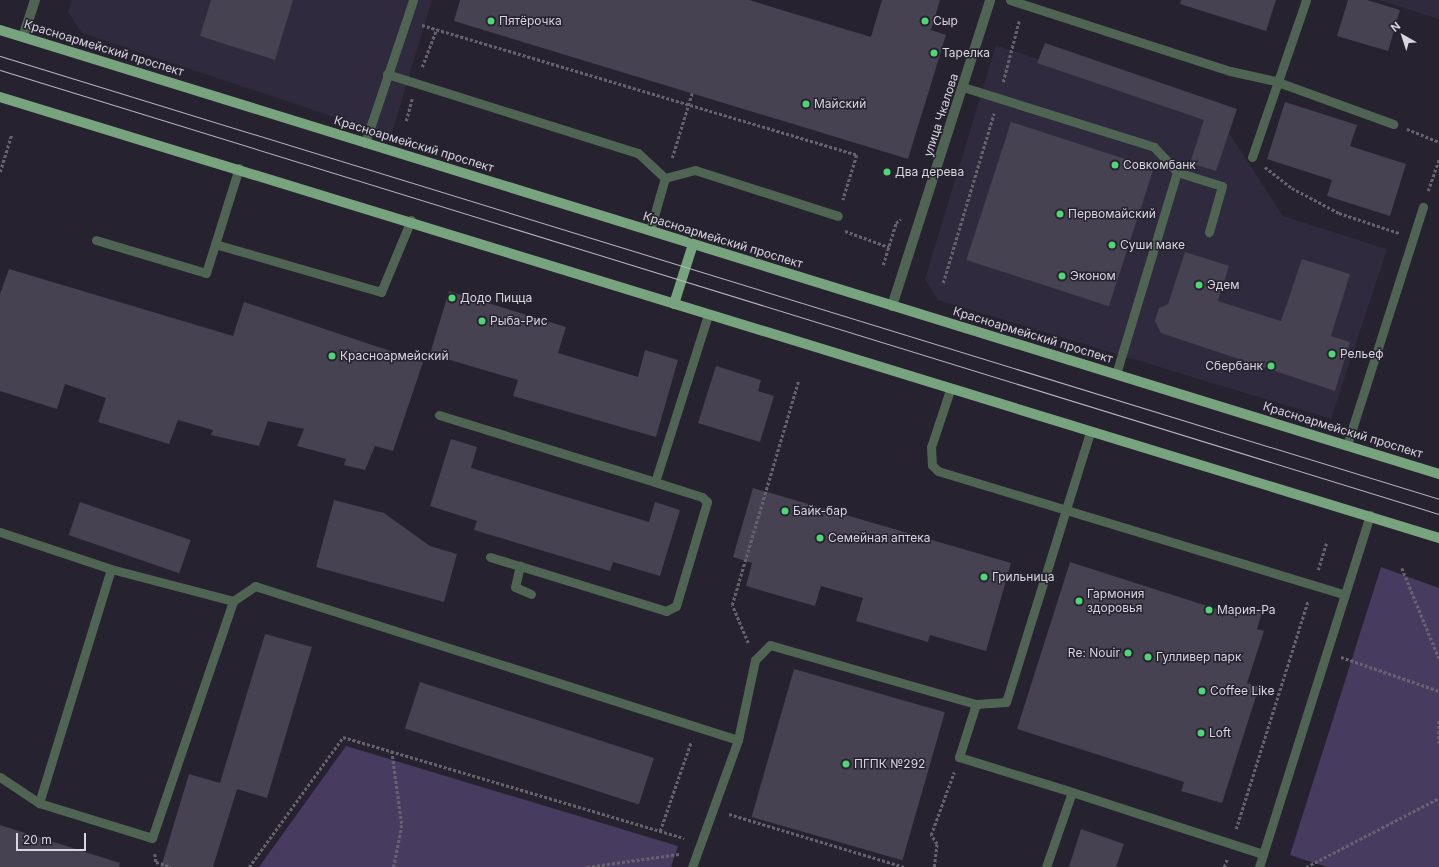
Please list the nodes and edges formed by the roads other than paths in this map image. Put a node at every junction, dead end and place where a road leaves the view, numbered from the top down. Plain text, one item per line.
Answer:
1 (35, 0) edge
2 (413, 0) edge
3 (990, 0) edge
4 (1010, 0) edge
5 (1306, 0) edge
6 (0, 30) edge
7 (23, 37) junction
8 (387, 74) junction
9 (1275, 81) junction
10 (963, 87) junction
11 (1, 100) edge
12 (1394, 124) road end
13 (365, 143) junction
14 (1252, 157) road end
15 (239, 168) junction
16 (1177, 172) junction
17 (665, 178) junction
18 (1423, 207) road end
19 (838, 216) road end
20 (411, 220) junction
21 (650, 230) junction
22 (1209, 232) dead end
23 (96, 240) dead end
24 (215, 244) junction
25 (693, 244) junction
26 (674, 304) junction
27 (892, 306) junction
28 (708, 315) junction
29 (1116, 374) junction
30 (950, 390) junction
31 (438, 415) dead end
32 (1090, 433) junction
33 (1347, 445) junction
34 (1439, 474) edge
35 (655, 482) junction
36 (1066, 511) junction
37 (1370, 515) junction
38 (0, 532) edge
39 (1439, 538) edge
40 (490, 557) dead end
41 (520, 566) junction
42 (111, 569) junction
43 (532, 594) dead end
44 (1345, 595) junction
45 (233, 601) junction
46 (976, 704) junction
47 (738, 740) junction
48 (0, 777) edge
49 (1072, 792) junction
50 (39, 803) junction
51 (1263, 854) junction
52 (692, 867) edge
53 (1046, 867) edge
54 (1259, 867) edge

1 - 7 street
2 - 8 lane
3 - 10 street, улица Чкалова
4 - 9 lane
5 - 9 lane
6 - 7 main road, Красноармейский проспект
7 - 13 main road, Красноармейский проспект
8 - 13 lane
8 - 17 lane
9 - 12 lane
9 - 14 lane
10 - 16 lane
10 - 27 street, улица Чкалова
11 - 15 main road
13 - 21 main road, Красноармейский проспект
15 - 20 main road
15 - 24 lane
16 - 22 lane
16 - 29 lane
17 - 19 lane
17 - 21 lane
18 - 33 lane
20 - 24 lane
20 - 26 main road
21 - 25 main road, Красноармейский проспект
23 - 24 lane
25 - 26 main road
25 - 27 main road, Красноармейский проспект
26 - 28 main road
27 - 29 main road, Красноармейский проспект
28 - 30 main road
28 - 35 lane
29 - 33 main road, Красноармейский проспект
30 - 32 main road
30 - 36 lane
31 - 35 lane
32 - 36 lane
32 - 37 main road
33 - 34 main road, Красноармейский проспект
35 - 41 lane
36 - 44 lane
36 - 46 lane
37 - 39 main road
37 - 44 lane
38 - 42 lane
40 - 41 lane
41 - 43 lane
42 - 45 lane
42 - 50 lane
44 - 51 lane
45 - 47 lane
45 - 50 lane
46 - 47 lane
46 - 49 lane
47 - 52 lane
48 - 50 lane
49 - 51 lane
49 - 53 lane
51 - 54 lane

